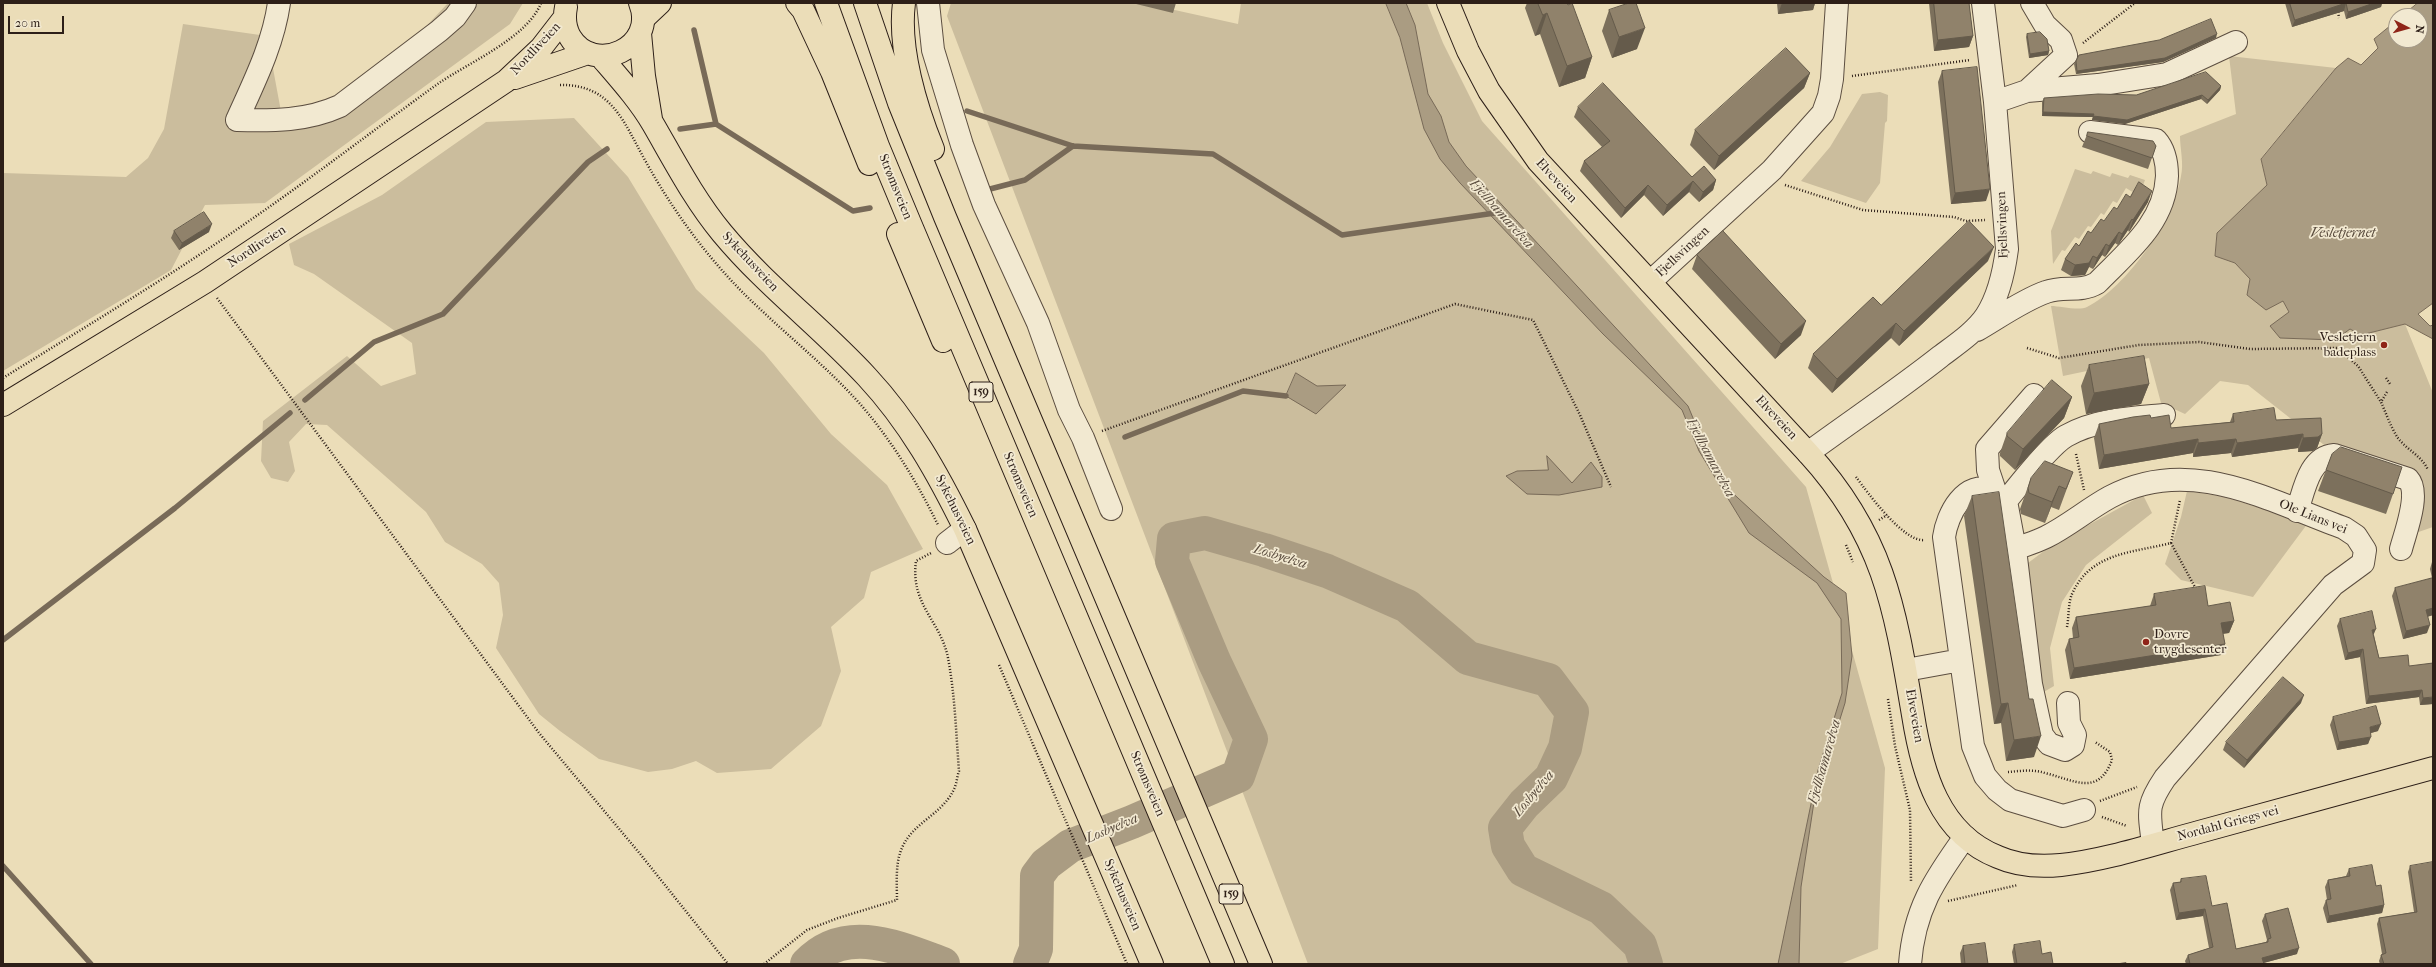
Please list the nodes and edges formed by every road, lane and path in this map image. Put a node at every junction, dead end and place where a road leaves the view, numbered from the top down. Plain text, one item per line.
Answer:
1 (279, 3) edge
2 (466, 3) edge
3 (541, 3) edge
4 (660, 3) edge
5 (797, 3) edge
6 (826, 3) edge
7 (865, 3) edge
8 (904, 3) edge
9 (928, 3) edge
10 (1448, 3) edge
11 (1837, 3) edge
12 (1983, 3) edge
13 (2032, 3) edge
14 (2135, 3) edge
15 (2337, 3) edge
16 (566, 10) edge
17 (641, 18) edge
18 (2339, 18) dead end
19 (2236, 42) dead end
20 (594, 55) junction
21 (2066, 55) junction
22 (1990, 57) junction
23 (1832, 79) junction
24 (506, 81) junction
25 (552, 86) dead end
26 (2027, 91) junction
27 (1995, 102) junction
28 (652, 123) junction
29 (2090, 132) edge
30 (1772, 170) junction
31 (2004, 218) junction
32 (204, 282) junction
33 (1650, 282) junction
34 (1969, 334) junction
35 (2027, 348) dead end
36 (3, 378) edge
37 (2386, 378) dead end
38 (2390, 384) dead end
39 (2387, 392) dead end
40 (2034, 395) dead end
41 (2381, 402) junction
42 (3, 405) edge
43 (2164, 415) edge
44 (2071, 434) junction
45 (1083, 438) junction
46 (1808, 453) junction
47 (1854, 475) dead end
48 (2184, 478) junction
49 (1611, 487) dead end
50 (2413, 491) junction
51 (2000, 496) junction
52 (2090, 509) junction
53 (1111, 510) dead end
54 (2297, 511) junction
55 (965, 529) junction
56 (1944, 537) junction
57 (1847, 540) dead end
58 (946, 543) junction
59 (2171, 543) junction
60 (2015, 549) junction
61 (2400, 549) dead end
62 (1088, 553) junction
63 (1855, 565) dead end
64 (2196, 589) edge
65 (2067, 627) dead end
66 (1961, 660) junction
67 (998, 663) dead end
68 (1906, 670) junction
69 (1100, 673) junction
70 (1887, 693) dead end
71 (2068, 703) dead end
72 (2433, 768) edge
73 (2141, 787) dead end
74 (2084, 810) junction
75 (2126, 826) dead end
76 (1965, 837) junction
77 (2153, 844) junction
78 (2022, 874) junction
79 (1917, 896) junction
80 (728, 964) edge
81 (764, 964) edge
82 (1127, 964) edge
83 (1152, 964) edge
84 (1223, 964) edge
85 (1260, 964) edge
86 (1910, 964) edge

1 - 2 street
3 - 36 path
4 - 17 main road, Nordliveien
5 - 69 main road
6 - 69 main road, Strømsveien / 159
7 - 62 main road, 159
8 - 62 main road
9 - 45 street
10 - 33 main road, Elveveien
11 - 23 street, Fjellsvingen
12 - 22 street, Fjellsvingen
13 - 21 street
14 - 21 path
15 - 18 path
16 - 20 main road, Sykehusveien
16 - 24 main road, Nordliveien
17 - 20 main road, Nordliveien
17 - 28 main road, Sykehusveien
19 - 26 street
20 - 24 main road, Nordliveien
20 - 28 main road, Sykehusveien
21 - 26 street
22 - 23 path
22 - 27 street, Fjellsvingen
23 - 30 street, Fjellsvingen
24 - 32 main road, Nordliveien
25 - 58 path
26 - 27 street
27 - 31 street, Fjellsvingen
28 - 55 main road, Sykehusveien
29 - 34 street
30 - 31 path
30 - 33 street, Fjellsvingen
31 - 34 street, Fjellsvingen
32 - 42 main road, Nordliveien
32 - 80 path
33 - 46 main road, Elveveien
34 - 46 street, Fjellsvingen
35 - 41 path
37 - 38 path
39 - 41 path
40 - 51 street
41 - 50 path
43 - 44 street
44 - 51 street
44 - 52 path
45 - 49 path
45 - 53 street
46 - 68 main road, Elveveien
47 - 56 path
48 - 52 street, Ole Lians vei
48 - 54 street, Ole Lians vei
48 - 59 path
50 - 54 street
50 - 61 street
51 - 56 street
51 - 60 street
52 - 60 street, Ole Lians vei
54 - 77 street, Ole Lians vei
55 - 58 street
55 - 83 main road, Sykehusveien
56 - 66 street
57 - 63 path
58 - 81 path
59 - 64 path
59 - 65 path
60 - 71 street
62 - 85 main road, 159
66 - 68 street
66 - 74 street
67 - 82 path
68 - 76 main road, Elveveien
69 - 84 main road, Strømsveien / 159
70 - 79 path
72 - 77 main road, Nordahl Griegs vei
73 - 74 path
74 - 75 path
76 - 78 main road, Elveveien
76 - 79 street
77 - 78 main road, Nordahl Griegs vei
78 - 79 path
79 - 86 street

